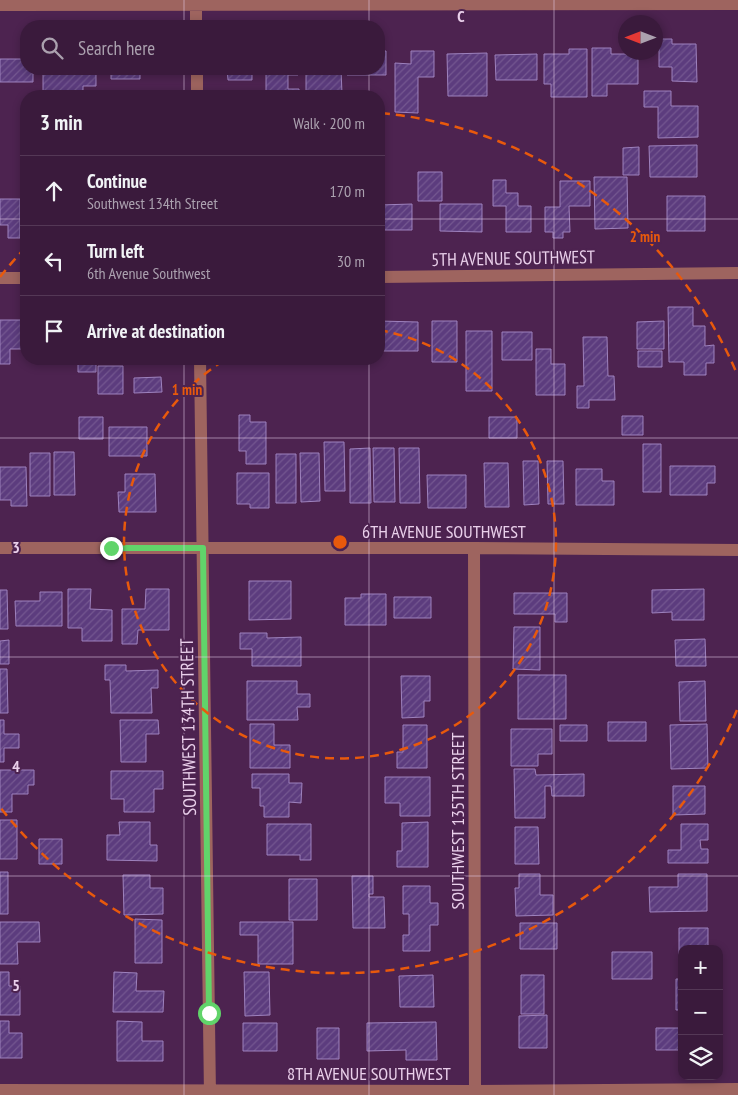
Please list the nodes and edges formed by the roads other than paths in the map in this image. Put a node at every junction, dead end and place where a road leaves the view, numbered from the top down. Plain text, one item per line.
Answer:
1 (196, 2) edge
2 (738, 4) edge
3 (0, 5) edge
4 (196, 20) edge
5 (196, 75) edge
6 (197, 90) edge
7 (738, 273) edge
8 (385, 277) edge
9 (0, 278) edge
10 (20, 278) edge
11 (200, 365) edge
12 (0, 548) edge
13 (203, 548) junction
14 (474, 548) junction
15 (738, 550) edge
16 (738, 1089) edge
17 (0, 1090) edge
18 (210, 1093) edge
19 (475, 1093) edge

1 - 2 street
1 - 3 street
1 - 4 street
5 - 6 street
7 - 8 street, 5TH AVENUE SOUTHWEST
9 - 10 street
11 - 13 street, SOUTHWEST 134TH STREET
12 - 13 street, 6TH AVENUE SOUTHWEST
13 - 14 street, 6TH AVENUE SOUTHWEST
13 - 18 street, SOUTHWEST 134TH STREET
14 - 15 street, 6TH AVENUE SOUTHWEST
14 - 19 street, SOUTHWEST 135TH STREET
16 - 19 street, 8TH AVENUE SOUTHWEST
17 - 18 street, 8TH AVENUE SOUTHWEST
18 - 19 street, 8TH AVENUE SOUTHWEST

